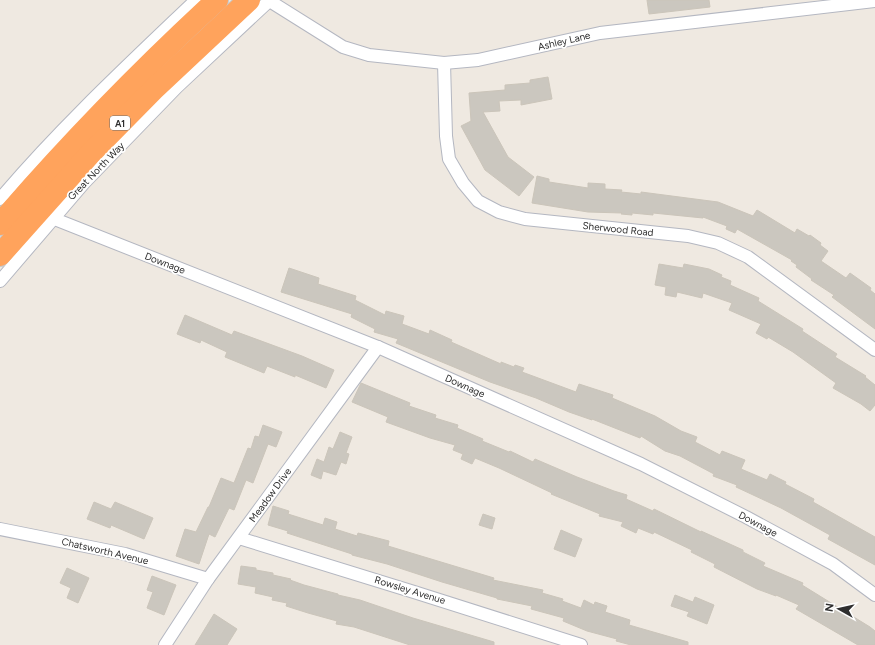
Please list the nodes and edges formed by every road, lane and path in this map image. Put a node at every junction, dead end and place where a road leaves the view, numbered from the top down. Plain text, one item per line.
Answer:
1 (196, 0) edge
2 (218, 0) edge
3 (262, 0) edge
4 (875, 1) edge
5 (444, 63) junction
6 (0, 199) edge
7 (45, 215) junction
8 (0, 224) edge
9 (0, 255) edge
10 (0, 281) edge
11 (378, 347) junction
12 (875, 350) edge
13 (0, 528) edge
14 (239, 538) junction
15 (208, 579) junction
16 (875, 595) edge
17 (165, 645) edge
18 (581, 645) edge

1 - 6 street
2 - 8 highway, A1
3 - 5 street, Ashley Lane
3 - 7 highway, Great North Way / A1
4 - 5 street, Ashley Lane
5 - 12 street, Sherwood Road
7 - 9 highway, Great North Way / A1
7 - 10 street, Great North Way
7 - 11 street, Downage
11 - 14 street, Meadow Drive
11 - 16 street, Downage
13 - 15 street, Chatsworth Avenue
14 - 15 street, Meadow Drive
14 - 18 street, Rowsley Avenue
15 - 17 street, Meadow Drive

